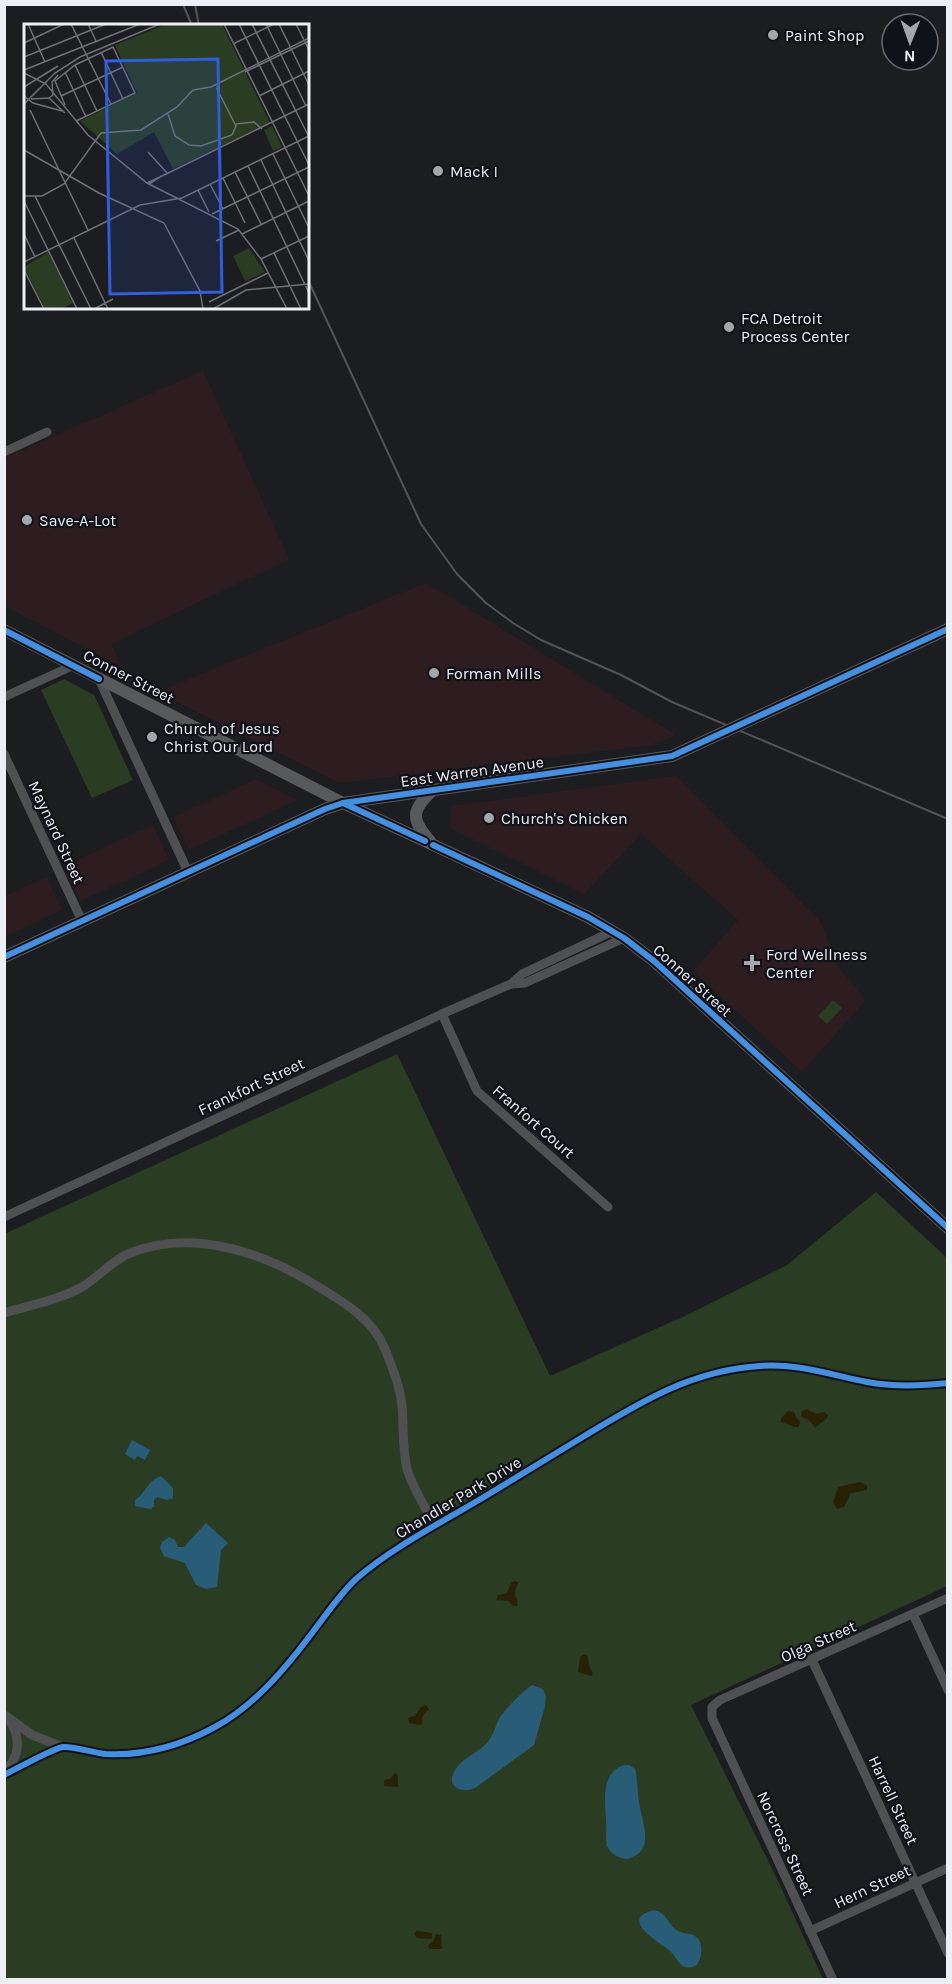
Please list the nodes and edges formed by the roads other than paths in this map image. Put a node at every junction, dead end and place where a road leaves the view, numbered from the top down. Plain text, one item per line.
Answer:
1 (47, 432) dead end
2 (4, 452) edge
3 (948, 629) edge
4 (4, 630) edge
5 (72, 666) junction
6 (99, 679) junction
7 (4, 697) edge
8 (4, 754) edge
9 (433, 790) junction
10 (344, 803) junction
11 (433, 845) junction
12 (188, 872) junction
13 (82, 921) junction
14 (618, 934) junction
15 (4, 957) edge
16 (442, 1014) junction
17 (608, 1207) dead end
18 (4, 1217) edge
19 (948, 1228) edge
20 (4, 1313) edge
21 (948, 1383) edge
22 (435, 1526) junction
23 (948, 1598) edge
24 (913, 1614) junction
25 (812, 1660) junction
26 (948, 1690) edge
27 (5, 1716) edge
28 (712, 1718) joint
29 (63, 1747) junction
30 (4, 1773) edge
31 (948, 1868) edge
32 (915, 1883) junction
33 (810, 1931) junction
34 (948, 1953) edge
35 (832, 1980) edge

1 - 2 street
3 - 9 main road, East Warren Avenue
4 - 5 main road, Conner Street
5 - 6 main road, Conner Street
5 - 7 street
6 - 10 main road, Conner Street
6 - 12 street
8 - 13 street, Maynard Street
9 - 10 main road, East Warren Avenue
9 - 11 main road
10 - 11 main road, Conner Street
10 - 12 main road, East Warren Avenue
11 - 14 main road, Conner Street
12 - 13 main road, East Warren Avenue
13 - 15 main road, East Warren Avenue
14 - 16 street, Frankfort Street
14 - 19 main road, Conner Street
16 - 17 street, Franfort Court
16 - 18 street, Frankfort Street
20 - 22 street
21 - 22 street, Chandler Park Drive
22 - 29 street, Chandler Park Drive
23 - 24 street, Olga Street
24 - 25 street, Olga Street
24 - 26 street
25 - 28 street, Olga Street
25 - 32 street, Harrell Street
27 - 29 street, Chandler Park Drive
27 - 30 street
28 - 33 street, Norcross Street
29 - 30 street
31 - 32 street, Hern Street
32 - 33 street, Hern Street
32 - 34 street, Harrell Street
33 - 35 street, Norcross Street

